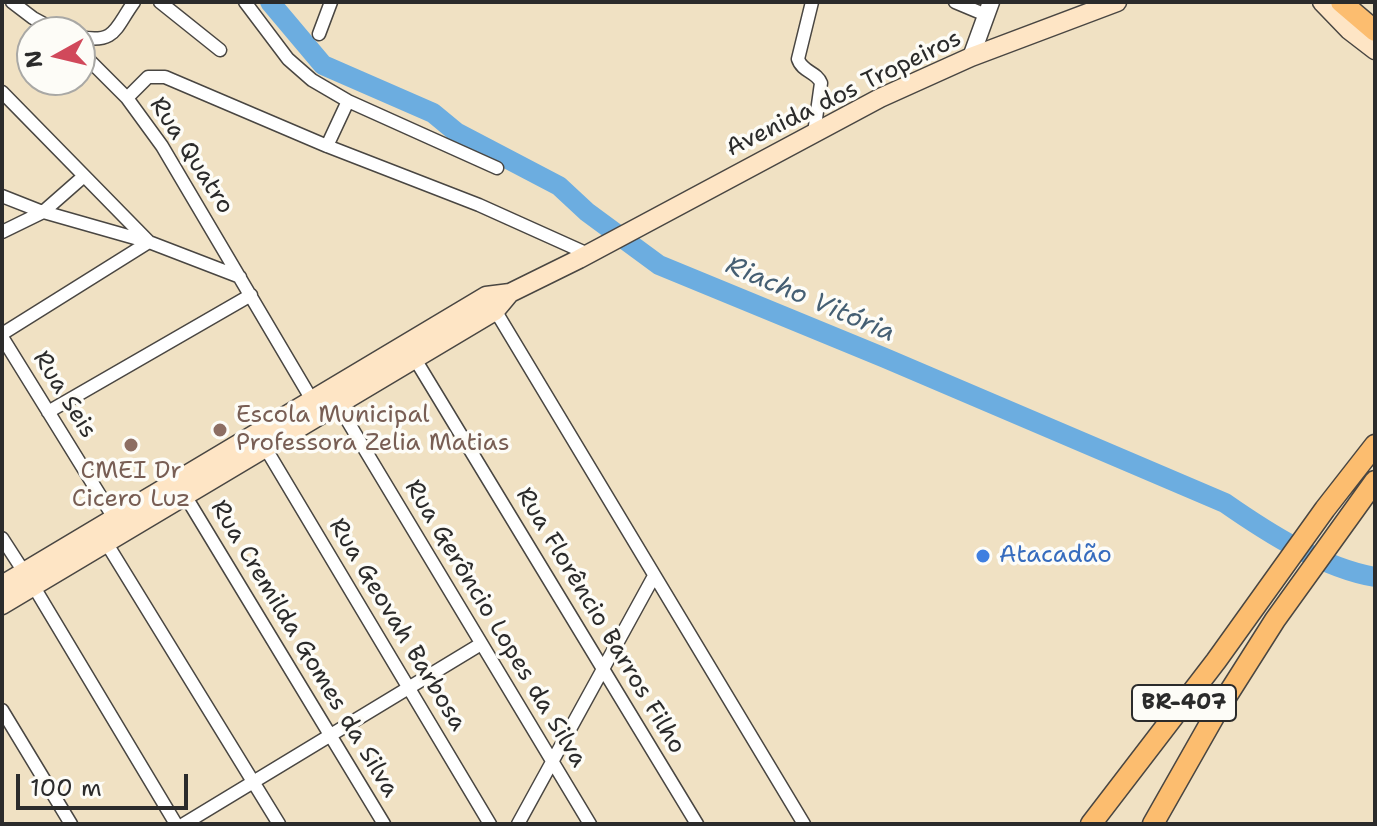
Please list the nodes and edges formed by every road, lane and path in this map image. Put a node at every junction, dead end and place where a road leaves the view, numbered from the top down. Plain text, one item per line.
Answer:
1 (12, 2) edge
2 (134, 2) edge
3 (160, 2) edge
4 (245, 2) edge
5 (331, 2) edge
6 (812, 2) edge
7 (955, 2) edge
8 (1117, 2) edge
9 (1322, 2) edge
10 (1341, 2) edge
11 (1361, 2) edge
12 (988, 8) edge
13 (1375, 15) edge
14 (30, 16) edge
15 (1375, 31) edge
16 (319, 34) dead end
17 (96, 41) edge
18 (220, 50) dead end
19 (1375, 50) edge
20 (971, 57) junction
21 (96, 67) edge
22 (2, 92) edge
23 (127, 98) junction
24 (348, 101) junction
25 (814, 133) junction
26 (327, 146) junction
27 (497, 168) dead end
28 (84, 176) junction
29 (2, 196) edge
30 (43, 212) junction
31 (2, 232) edge
32 (149, 242) junction
33 (596, 250) junction
34 (240, 277) junction
35 (251, 295) junction
36 (491, 304) junction
37 (2, 335) edge
38 (415, 359) junction
39 (312, 400) junction
40 (338, 405) junction
41 (48, 412) junction
42 (1375, 427) edge
43 (1375, 445) edge
44 (266, 449) junction
45 (1375, 481) edge
46 (186, 497) junction
47 (1368, 498) edge
48 (1329, 503) junction
49 (114, 518) junction
50 (2, 538) edge
51 (107, 544) junction
52 (654, 576) junction
53 (29, 579) junction
54 (2, 585) edge
55 (2, 605) edge
56 (481, 644) junction
57 (604, 668) junction
58 (408, 687) junction
59 (2, 710) edge
60 (331, 735) junction
61 (553, 761) junction
62 (253, 781) junction
63 (695, 823) edge
64 (801, 823) edge
65 (71, 824) edge
66 (176, 824) edge
67 (184, 824) edge
68 (279, 824) edge
69 (384, 824) edge
70 (490, 824) edge
71 (518, 824) edge
72 (590, 824) edge
73 (1091, 824) edge
74 (1153, 824) edge

1 - 14 street
2 - 17 street
3 - 18 street
4 - 24 street
5 - 16 street
6 - 25 street
7 - 12 street
8 - 20 main road, Avenida dos Tropeiros
9 - 19 main road
10 - 15 highway
11 - 13 highway
12 - 20 street
20 - 25 main road, Avenida dos Tropeiros
21 - 23 street, Rua Quatro
22 - 28 street
23 - 26 street
23 - 34 street, Rua Quatro
24 - 26 street
24 - 27 street
25 - 33 main road, Avenida dos Tropeiros
26 - 33 street
28 - 30 street
28 - 32 street
29 - 30 street
30 - 31 street
30 - 32 street
32 - 34 street
32 - 37 street
33 - 36 main road, Avenida dos Tropeiros
34 - 35 street, Rua Quatro
35 - 39 street, Rua Quatro
35 - 41 street
36 - 38 main road
36 - 39 main road
36 - 52 street
37 - 41 street, Rua Seis
38 - 40 main road
38 - 57 street, Rua Florêncio Barros Filho
39 - 49 main road
40 - 44 main road
40 - 56 street, Rua Gerôncio Lopes da Silva
41 - 49 street, Rua Seis
42 - 48 highway, BR-407
43 - 48 highway, BR-407
44 - 46 main road
44 - 58 street, Rua Geovah Barbosa
45 - 47 highway, BR-407
46 - 51 main road
46 - 60 street, Rua Cremilda Gomes da Silva
47 - 74 highway, BR-407
48 - 73 highway, BR-407
49 - 53 main road
50 - 53 street
51 - 53 main road
51 - 62 street
52 - 57 street
52 - 64 street
53 - 54 main road
53 - 55 main road
53 - 66 street
56 - 58 street
56 - 61 street, Rua Gerôncio Lopes da Silva
57 - 61 street
57 - 63 street, Rua Florêncio Barros Filho
58 - 60 street
58 - 70 street, Rua Geovah Barbosa
59 - 65 street
60 - 62 street
60 - 69 street, Rua Cremilda Gomes da Silva
61 - 71 street
61 - 72 street, Rua Gerôncio Lopes da Silva
62 - 67 street
62 - 68 street

